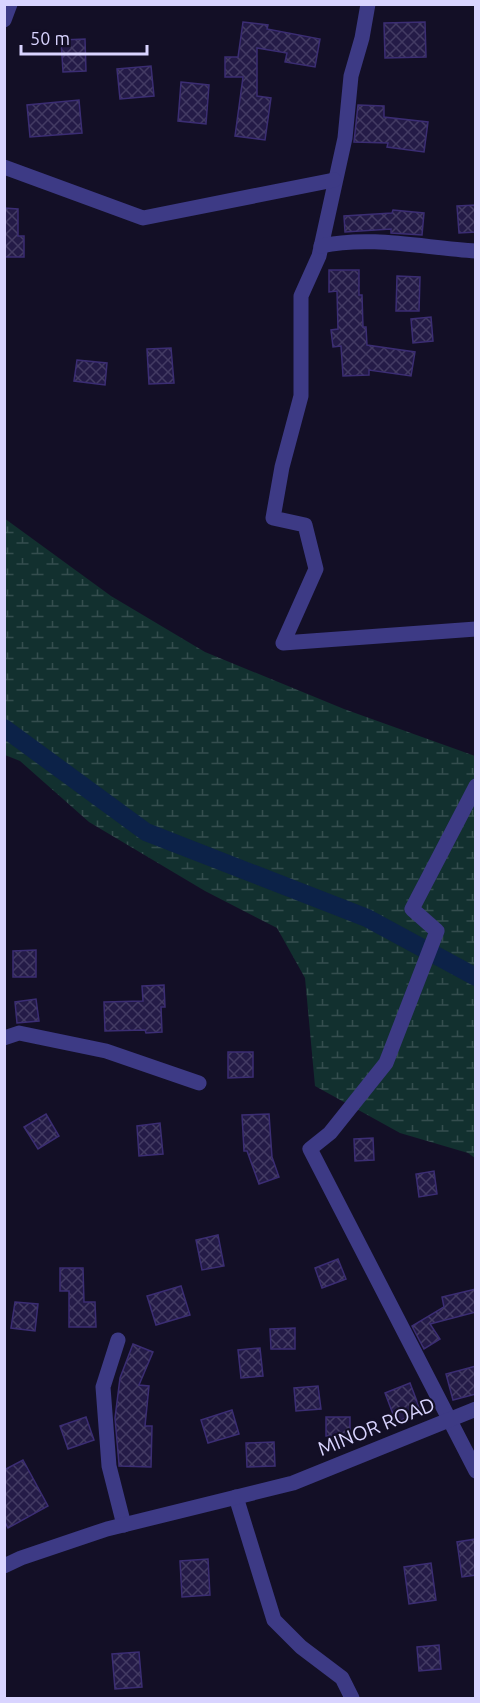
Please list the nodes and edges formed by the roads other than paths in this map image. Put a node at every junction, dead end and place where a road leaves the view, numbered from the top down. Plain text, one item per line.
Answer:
1 (9, 4) edge
2 (368, 4) edge
3 (4, 20) edge
4 (4, 167) edge
5 (334, 180) junction
6 (321, 246) junction
7 (476, 251) edge
8 (476, 629) edge
9 (476, 786) edge
10 (4, 1038) edge
11 (199, 1083) dead end
12 (118, 1340) dead end
13 (476, 1409) edge
14 (448, 1420) junction
15 (476, 1471) edge
16 (236, 1497) junction
17 (124, 1525) junction
18 (4, 1566) edge
19 (352, 1698) edge

1 - 3 street
2 - 5 street
4 - 5 street
5 - 6 street
6 - 7 street
6 - 8 street
9 - 14 street
10 - 11 street
12 - 17 street
13 - 14 street, MINOR ROAD
14 - 15 street
14 - 16 street, MINOR ROAD
16 - 17 street, MINOR ROAD
16 - 19 street
17 - 18 street, MINOR ROAD

